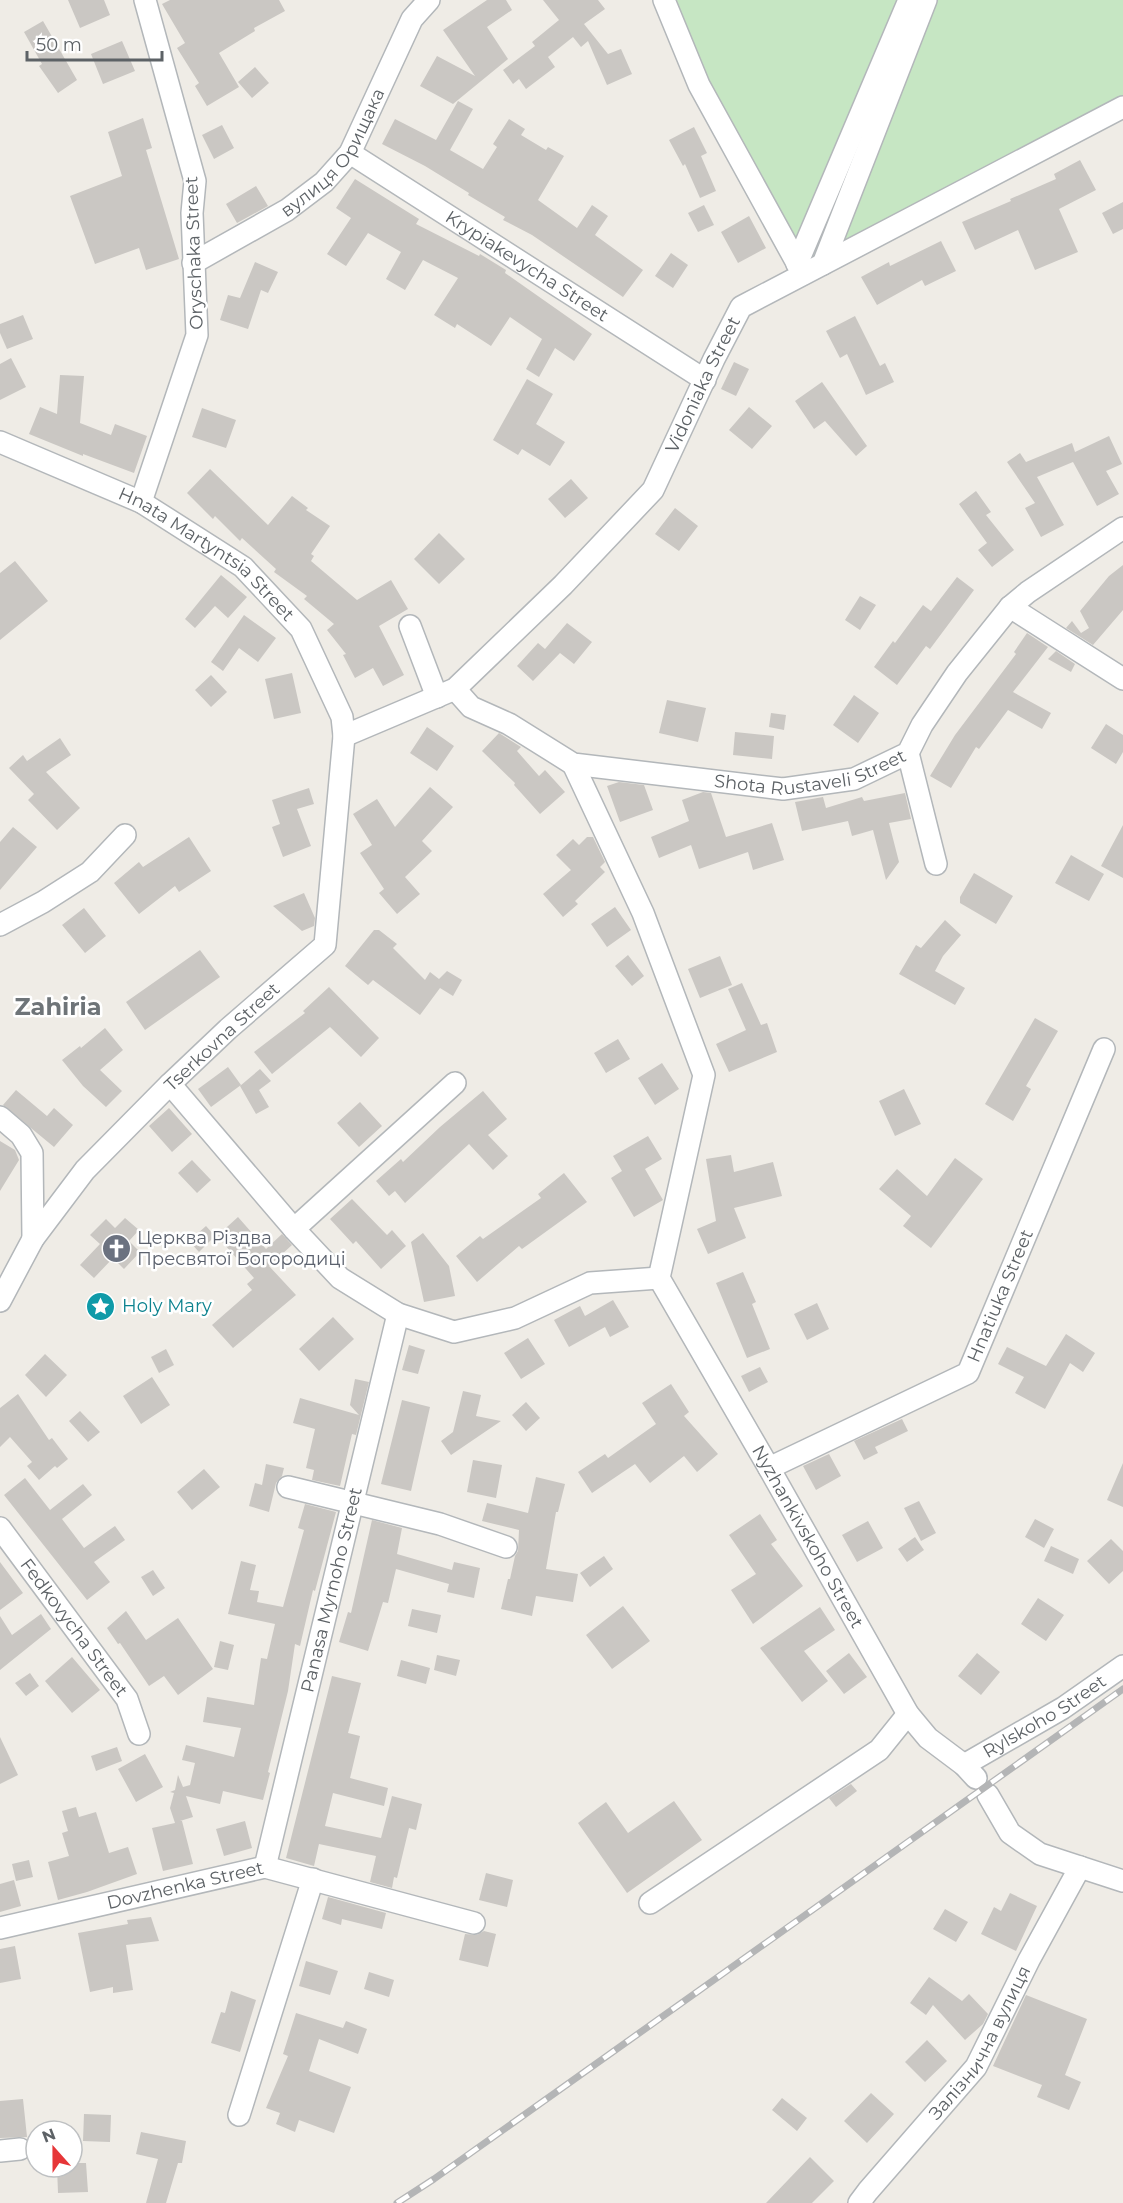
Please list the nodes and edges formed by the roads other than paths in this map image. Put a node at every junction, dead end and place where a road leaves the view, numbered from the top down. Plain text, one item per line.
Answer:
1 (145, 0) edge
2 (429, 0) edge
3 (664, 0) edge
4 (909, 0) edge
5 (926, 0) edge
6 (1123, 108) edge
7 (350, 153) junction
8 (194, 263) junction
9 (823, 264) junction
10 (800, 269) junction
11 (705, 380) junction
12 (0, 442) edge
13 (141, 502) junction
14 (1123, 528) edge
15 (1010, 607) junction
16 (410, 626) dead end
17 (1123, 679) edge
18 (446, 693) junction
19 (344, 736) junction
20 (908, 753) junction
21 (573, 764) junction
22 (125, 835) dead end
23 (936, 864) dead end
24 (0, 924) edge
25 (1104, 1048) dead end
26 (455, 1083) dead end
27 (170, 1084) junction
28 (0, 1117) edge
29 (294, 1229) junction
30 (33, 1239) junction
31 (659, 1278) junction
32 (0, 1301) edge
33 (399, 1314) junction
34 (769, 1468) junction
35 (288, 1487) dead end
36 (353, 1502) junction
37 (0, 1528) edge
38 (506, 1547) dead end
39 (1123, 1666) edge
40 (908, 1714) junction
41 (139, 1734) dead end
42 (976, 1779) junction
43 (266, 1867) junction
44 (1080, 1867) junction
45 (313, 1880) junction
46 (1123, 1881) edge
47 (650, 1902) dead end
48 (474, 1923) dead end
49 (0, 1928) edge
50 (239, 2115) dead end
51 (859, 2203) edge

1 - 8 street, Oryschaka Street
2 - 7 street, вулиця Орищака
3 - 10 street
4 - 10 street
5 - 9 street
6 - 9 street, Vidoniaka Street
7 - 8 street, вулиця Орищака
7 - 11 street, Krypiakevycha Street
8 - 13 street, Oryschaka Street
9 - 10 street, Vidoniaka Street
10 - 11 street, Vidoniaka Street
11 - 18 street, Vidoniaka Street
12 - 13 street, Hnata Martyntsia Street
13 - 19 street, Hnata Martyntsia Street
14 - 15 street, Shota Rustaveli Street
15 - 17 street
15 - 20 street, Shota Rustaveli Street
16 - 18 street
18 - 19 street, Vidoniaka Street
18 - 21 street, Shota Rustaveli Street
19 - 27 street, Tserkovna Street
20 - 21 street, Shota Rustaveli Street
20 - 23 street
21 - 31 street
22 - 24 street
25 - 34 street, Hnatiuka Street
26 - 29 street
27 - 29 street
27 - 30 street, Tserkovna Street
28 - 30 street
29 - 33 street
30 - 32 street, Tserkovna Street
31 - 33 street
31 - 34 street, Nyzhankivskoho Street
33 - 36 street, Panasa Myrnoho Street
34 - 40 street, Nyzhankivskoho Street
35 - 36 street
36 - 38 street
36 - 43 street, Panasa Myrnoho Street
37 - 41 street, Fedkovycha Street
39 - 42 street, Rylskoho Street
40 - 42 street, Nyzhankivskoho Street
40 - 47 street
42 - 44 street
43 - 45 street, Dovzhenka Street
43 - 49 street, Dovzhenka Street
44 - 46 street
44 - 51 street, Залізнична вулиця
45 - 48 street, Dovzhenka Street
45 - 50 street

